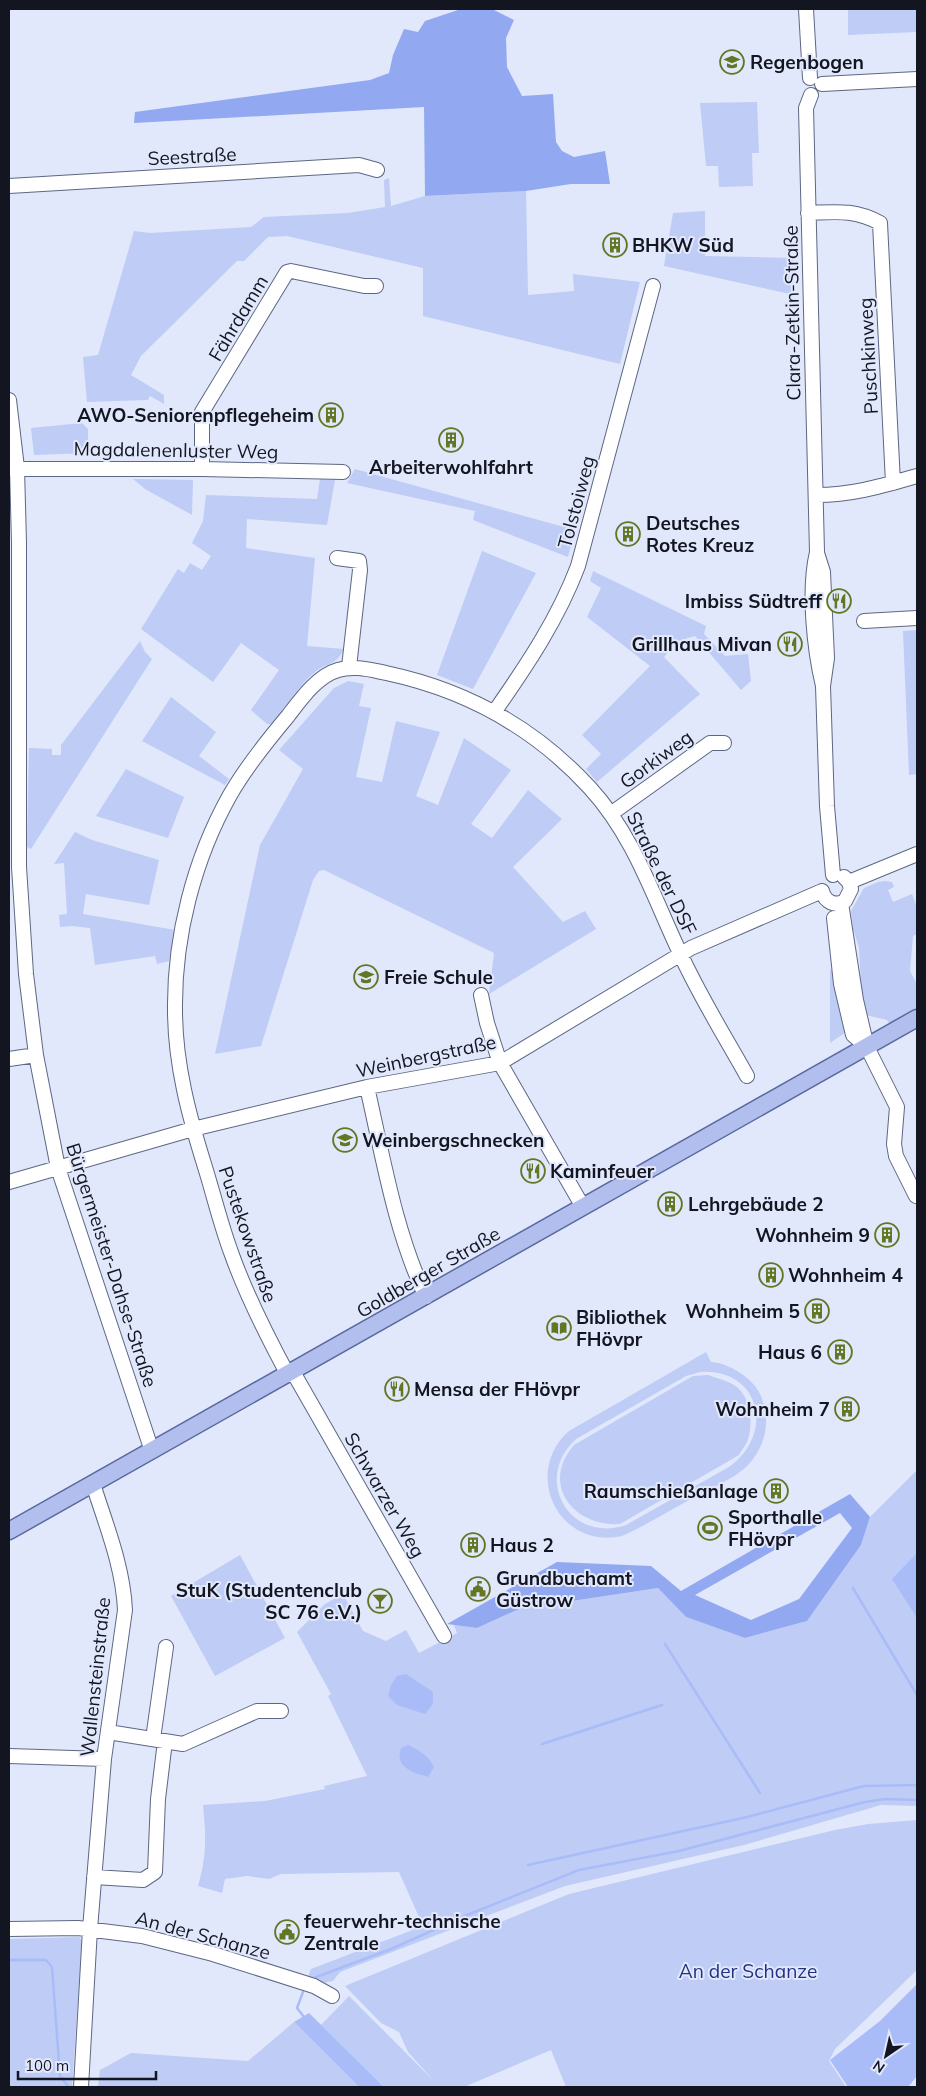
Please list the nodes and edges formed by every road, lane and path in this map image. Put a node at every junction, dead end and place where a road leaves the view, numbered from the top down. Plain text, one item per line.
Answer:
1 (806, 9) edge
2 (917, 79) edge
3 (816, 81) junction
4 (377, 170) dead end
5 (9, 186) edge
6 (808, 213) junction
7 (376, 286) dead end
8 (653, 286) dead end
9 (9, 400) edge
10 (13, 468) edge
11 (202, 469) junction
12 (343, 472) dead end
13 (917, 476) edge
14 (893, 483) junction
15 (816, 495) junction
16 (14, 546) edge
17 (337, 558) dead end
18 (917, 618) edge
19 (864, 621) dead end
20 (349, 667) junction
21 (495, 712) junction
22 (14, 735) edge
23 (724, 742) dead end
24 (612, 813) junction
25 (917, 854) edge
26 (833, 875) junction
27 (14, 879) edge
28 (849, 882) junction
29 (822, 891) junction
30 (837, 904) junction
31 (680, 955) junction
32 (481, 995) dead end
33 (917, 1018) edge
34 (867, 1047) junction
35 (36, 1055) junction
36 (9, 1060) edge
37 (500, 1063) junction
38 (747, 1076) dead end
39 (368, 1087) junction
40 (193, 1129) junction
41 (58, 1168) junction
42 (9, 1182) edge
43 (916, 1196) dead end
44 (583, 1207) junction
45 (426, 1297) junction
46 (291, 1373) junction
47 (152, 1451) junction
48 (93, 1484) junction
49 (9, 1531) edge
50 (444, 1636) dead end
51 (166, 1647) dead end
52 (281, 1711) dead end
53 (108, 1732) junction
54 (159, 1740) junction
55 (9, 1756) edge
56 (104, 1758) junction
57 (94, 1877) junction
58 (9, 1929) edge
59 (90, 1929) junction
60 (332, 1996) dead end
61 (81, 2087) edge

1 - 3 street, Clara-Zetkin-Straße
2 - 3 street
3 - 6 street, Clara-Zetkin-Straße
4 - 5 street, Seestraße
6 - 14 street, Puschkinweg
6 - 15 street, Clara-Zetkin-Straße
7 - 11 street, Fährdamm
8 - 21 street, Tolstoiweg
9 - 10 street, Bürgermeister-Dahse-Straße
10 - 11 street, Magdalenenluster Weg
10 - 16 street, Bürgermeister-Dahse-Straße
11 - 12 street, Magdalenenluster Weg
13 - 14 street
14 - 15 street
15 - 26 street, Clara-Zetkin-Straße
16 - 22 street, Bürgermeister-Dahse-Straße
17 - 20 street
18 - 19 street
20 - 21 street, Straße der DSF
20 - 40 street
21 - 24 street, Straße der DSF
22 - 27 street, Bürgermeister-Dahse-Straße
23 - 24 street, Gorkiweg
24 - 31 street, Straße der DSF
25 - 28 street
26 - 28 street
26 - 29 street
27 - 35 street, Bürgermeister-Dahse-Straße
28 - 30 street
29 - 30 street
29 - 31 street, Weinbergstraße
30 - 34 street
31 - 37 street, Weinbergstraße
31 - 38 street, Straße der DSF
32 - 37 street
33 - 34 main road, Goldberger Straße
34 - 43 street
34 - 44 main road, Goldberger Straße
35 - 36 street
35 - 41 street, Bürgermeister-Dahse-Straße
37 - 39 street, Weinbergstraße
37 - 44 street
39 - 40 street, Weinbergstraße
39 - 45 street
40 - 41 street, Weinbergstraße
40 - 46 street, Pustekowstraße
41 - 42 street, Weinbergstraße
41 - 47 street, Bürgermeister-Dahse-Straße
44 - 45 main road, Goldberger Straße
45 - 46 main road, Goldberger Straße
46 - 47 main road, Goldberger Straße
46 - 50 street, Schwarzer Weg
47 - 48 main road, Goldberger Straße
48 - 49 main road, Goldberger Straße
48 - 53 street, Wallensteinstraße
51 - 54 street
52 - 54 street
53 - 54 street
53 - 56 street, Wallensteinstraße
54 - 57 street
55 - 56 street
56 - 57 street, Wallensteinstraße
57 - 59 street, Wallensteinstraße
58 - 59 street, An der Schanze
59 - 60 street, An der Schanze
59 - 61 street, Wallensteinstraße

